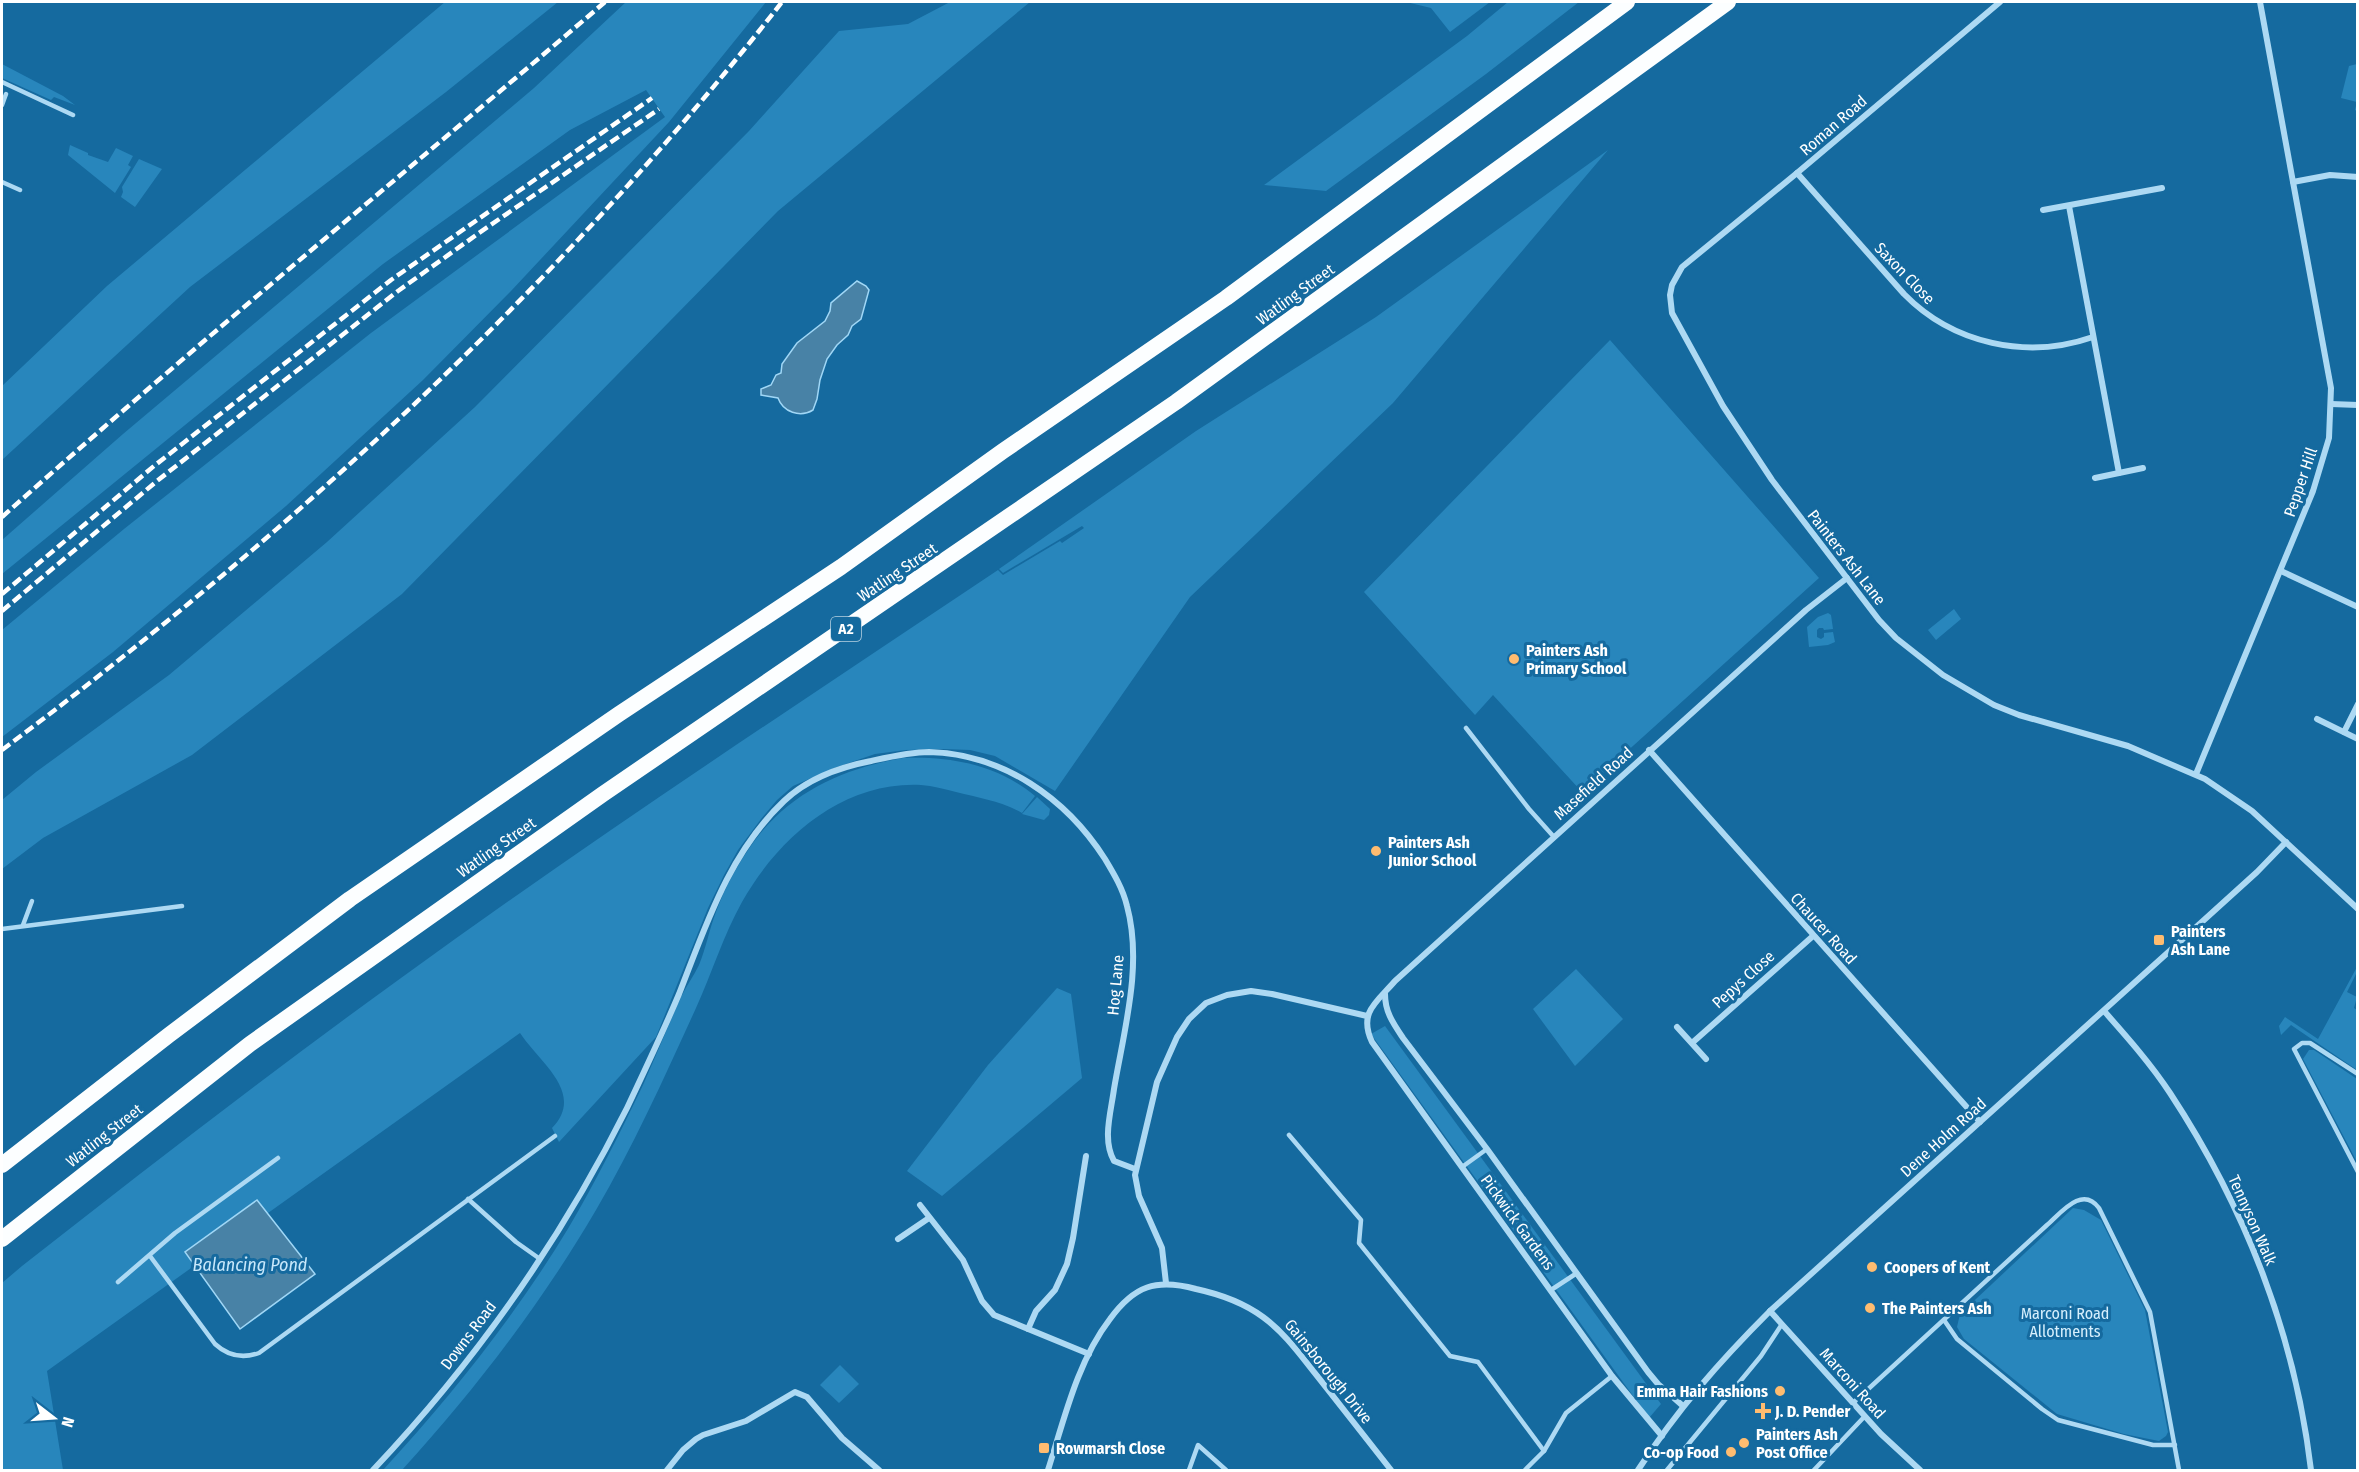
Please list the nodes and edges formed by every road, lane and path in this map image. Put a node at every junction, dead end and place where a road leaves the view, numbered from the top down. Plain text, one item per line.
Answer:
1 (1627, 2) edge
2 (1728, 2) edge
3 (1739, 2) edge
4 (2000, 2) edge
5 (2260, 2) edge
6 (1695, 26) junction
7 (2, 82) edge
8 (6, 94) dead end
9 (2, 105) edge
10 (73, 115) dead end
11 (1797, 173) junction
12 (2358, 177) edge
13 (2, 182) edge
14 (2294, 182) junction
15 (2162, 188) dead end
16 (20, 189) dead end
17 (2069, 206) junction
18 (2043, 210) dead end
19 (1682, 267) joint
20 (2093, 337) junction
21 (2331, 404) junction
22 (2358, 405) edge
23 (2142, 468) dead end
24 (2119, 473) junction
25 (2095, 478) dead end
26 (2281, 571) junction
27 (1846, 578) junction
28 (2358, 607) edge
29 (2358, 704) edge
30 (2317, 719) dead end
31 (1466, 728) dead end
32 (2344, 732) junction
33 (2358, 739) edge
34 (1649, 750) junction
35 (2196, 774) junction
36 (1062, 807) joint
37 (1554, 837) junction
38 (2286, 842) junction
39 (32, 901) dead end
40 (182, 906) dead end
41 (2358, 909) edge
42 (23, 925) junction
43 (2, 929) edge
44 (1813, 936) junction
45 (1385, 994) junction
46 (2104, 1011) junction
47 (1367, 1016) junction
48 (1677, 1027) dead end
49 (1692, 1043) junction
50 (1706, 1059) dead end
51 (2358, 1074) edge
52 (1980, 1122) junction
53 (1289, 1135) dead end
54 (555, 1136) dead end
55 (1487, 1149) junction
56 (1086, 1156) dead end
57 (278, 1158) dead end
58 (2, 1165) edge
59 (1462, 1167) junction
60 (1136, 1169) junction
61 (2358, 1172) edge
62 (468, 1199) junction
63 (920, 1205) dead end
64 (929, 1218) junction
65 (2, 1239) edge
66 (898, 1239) dead end
67 (150, 1256) junction
68 (540, 1259) junction
69 (1577, 1273) junction
70 (118, 1282) dead end
71 (1166, 1283) junction
72 (1551, 1290) junction
73 (1770, 1311) junction
74 (1944, 1320) junction
75 (1782, 1324) junction
76 (1028, 1329) junction
77 (1089, 1354) junction
78 (1612, 1376) junction
79 (1853, 1403) junction
80 (1683, 1406) junction
81 (1865, 1416) junction
82 (1662, 1436) junction
83 (2175, 1445) junction
84 (1544, 1451) junction
85 (373, 1470) edge
86 (667, 1470) edge
87 (879, 1470) edge
88 (1048, 1470) edge
89 (1189, 1470) edge
90 (1226, 1470) edge
91 (1391, 1470) edge
92 (1526, 1470) edge
93 (1638, 1470) edge
94 (1666, 1470) edge
95 (1814, 1470) edge
96 (1920, 1470) edge
97 (2180, 1470) edge
98 (2312, 1470) edge

1 - 58 highway
2 - 6 highway, Watling Street / A2
3 - 6 highway
4 - 11 street, Roman Road
5 - 14 street, Pepper Hill
6 - 65 highway, Watling Street / A2
7 - 10 lane
8 - 9 lane
11 - 19 street, Roman Road
11 - 20 street, Saxon Close
12 - 14 street
13 - 16 lane
14 - 21 street, Pepper Hill
15 - 17 street
17 - 18 street
17 - 20 street
19 - 27 street, Painters Ash Lane
20 - 24 street
21 - 22 street
21 - 26 street, Pepper Hill
23 - 24 street
24 - 25 street
26 - 28 street
26 - 35 street, Pepper Hill
27 - 34 street, Masefield Road
27 - 35 street, Painters Ash Lane
29 - 32 street
30 - 32 street
31 - 37 lane
32 - 33 street
34 - 37 street, Masefield Road
34 - 44 street, Chaucer Road
35 - 38 street, Painters Ash Lane
36 - 60 street, Hog Lane
36 - 68 street, Downs Road
37 - 45 street, Masefield Road
38 - 41 street, Painters Ash Lane
38 - 46 street, Dene Holm Road
39 - 42 lane
40 - 42 lane
42 - 43 lane
44 - 49 street, Pepys Close
44 - 52 street, Chaucer Road
45 - 47 street, Masefield Road
45 - 55 street, Pickwick Gardens
46 - 52 street, Dene Holm Road
46 - 98 street, Tennyson Walk
47 - 59 street, Pickwick Gardens
47 - 60 street
48 - 49 street
49 - 50 street
51 - 61 lane
52 - 73 street, Dene Holm Road
53 - 84 lane
54 - 62 lane
55 - 59 lane
55 - 69 street, Pickwick Gardens
56 - 76 street
57 - 67 lane
59 - 72 street, Pickwick Gardens
60 - 71 street
62 - 67 lane
62 - 68 lane
63 - 64 street
64 - 66 street
64 - 76 street
67 - 70 lane
68 - 85 street, Downs Road
69 - 72 lane
69 - 80 street, Pickwick Gardens
71 - 77 street
71 - 91 street, Gainsborough Drive
72 - 78 street, Pickwick Gardens
73 - 75 street, Marconi Road
73 - 80 street, Dene Holm Road
74 - 79 lane
74 - 83 lane
74 - 83 lane
75 - 79 street, Marconi Road
75 - 94 lane
76 - 77 street
77 - 88 street
78 - 82 street, Pickwick Gardens
78 - 84 lane
79 - 81 street, Marconi Road
80 - 82 street, Dene Holm Road
81 - 95 lane
81 - 96 street, Marconi Road
82 - 93 street, Dene Holm Road
83 - 97 lane
84 - 92 lane
86 - 87 street
89 - 90 lane

